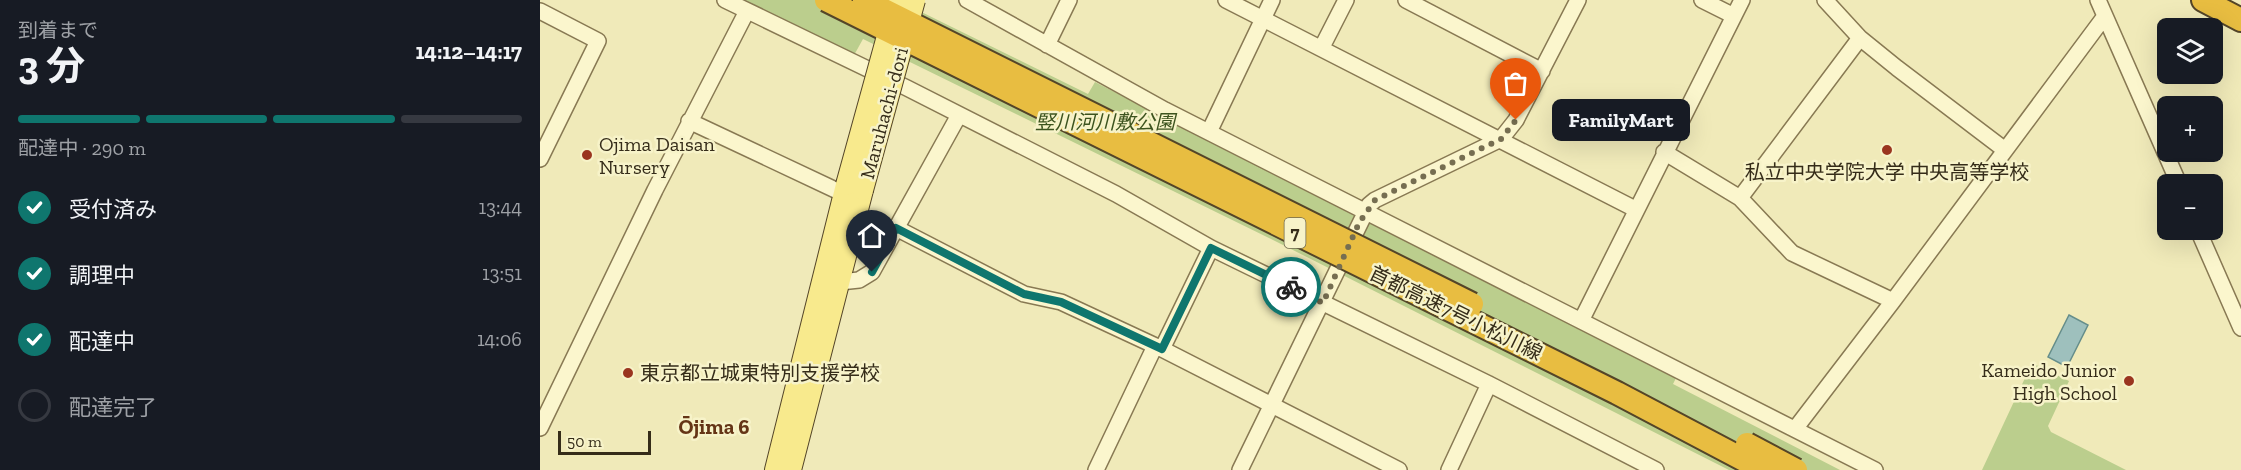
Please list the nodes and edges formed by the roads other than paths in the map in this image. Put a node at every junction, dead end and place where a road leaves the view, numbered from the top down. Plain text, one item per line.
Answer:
1 (725, 0) edge
2 (826, 0) edge
3 (864, 0) edge
4 (897, 0) edge
5 (915, 0) edge
6 (967, 0) edge
7 (1069, 0) edge
8 (1226, 0) edge
9 (1272, 0) edge
10 (1346, 0) edge
11 (1406, 0) edge
12 (1578, 0) edge
13 (1702, 0) edge
14 (1742, 0) edge
15 (1825, 0) edge
16 (2098, 0) edge
17 (2203, 0) edge
18 (747, 11) junction
19 (540, 12) edge
20 (1734, 16) junction
21 (2105, 16) junction
22 (1263, 18) junction
23 (2241, 20) edge
24 (1860, 38) junction
25 (1047, 45) junction
26 (1322, 47) junction
27 (1542, 70) junction
28 (959, 115) junction
29 (690, 121) junction
30 (1209, 132) junction
31 (1501, 139) junction
32 (2006, 150) junction
33 (1664, 152) junction
34 (540, 159) edge
35 (2175, 174) edge
36 (851, 190) junction
37 (1740, 198) junction
38 (1635, 209) junction
39 (1365, 212) junction
40 (896, 228) junction
41 (2202, 240) edge
42 (1211, 248) junction
43 (840, 282) junction
44 (1893, 301) junction
45 (1323, 303) junction
46 (1581, 321) junction
47 (2241, 328) edge
48 (1158, 347) junction
49 (1489, 384) junction
50 (1273, 405) junction
51 (540, 428) edge
52 (1795, 429) junction
53 (1628, 464) edge
54 (774, 470) edge
55 (791, 470) edge
56 (1096, 470) edge
57 (1240, 470) edge
58 (1399, 470) edge
59 (1449, 470) edge
60 (1656, 470) edge
61 (1762, 470) edge
62 (1796, 470) edge
63 (1875, 470) edge

1 - 18 street
2 - 61 highway, 首都高速7号小松川線 / 7, bridge
3 - 62 highway, 首都高速7号小松川線 / 7, bridge
4 - 36 main road, Maruhachi-dori, bridge
5 - 36 main road, Maruhachi-dori, bridge
6 - 25 street
7 - 25 street
8 - 22 street
9 - 22 street
10 - 26 street
11 - 27 street
12 - 27 street
13 - 20 street
14 - 20 street
15 - 24 street
16 - 21 street
17 - 23 highway
18 - 28 street
18 - 29 street
19 - 34 street
20 - 33 street
21 - 32 street
21 - 35 street
22 - 26 street
22 - 30 street
24 - 32 street
24 - 37 street
25 - 30 street
26 - 31 street
27 - 31 street
28 - 40 street
28 - 42 street
29 - 36 street
29 - 51 street
30 - 39 street
31 - 38 street
31 - 39 street
32 - 44 street
33 - 37 street
33 - 38 street
36 - 43 main road, Maruhachi-dori
36 - 54 main road, Maruhachi-dori
37 - 44 street
38 - 46 street
39 - 45 street
39 - 46 street
40 - 43 street
40 - 48 street
41 - 47 street
42 - 45 street
42 - 48 street
43 - 55 main road, Maruhachi-dori
44 - 52 street
45 - 49 street
45 - 50 street
46 - 52 street
48 - 50 street
48 - 56 street
49 - 53 street
49 - 59 street
50 - 57 street
50 - 58 street
52 - 63 street
53 - 60 street

